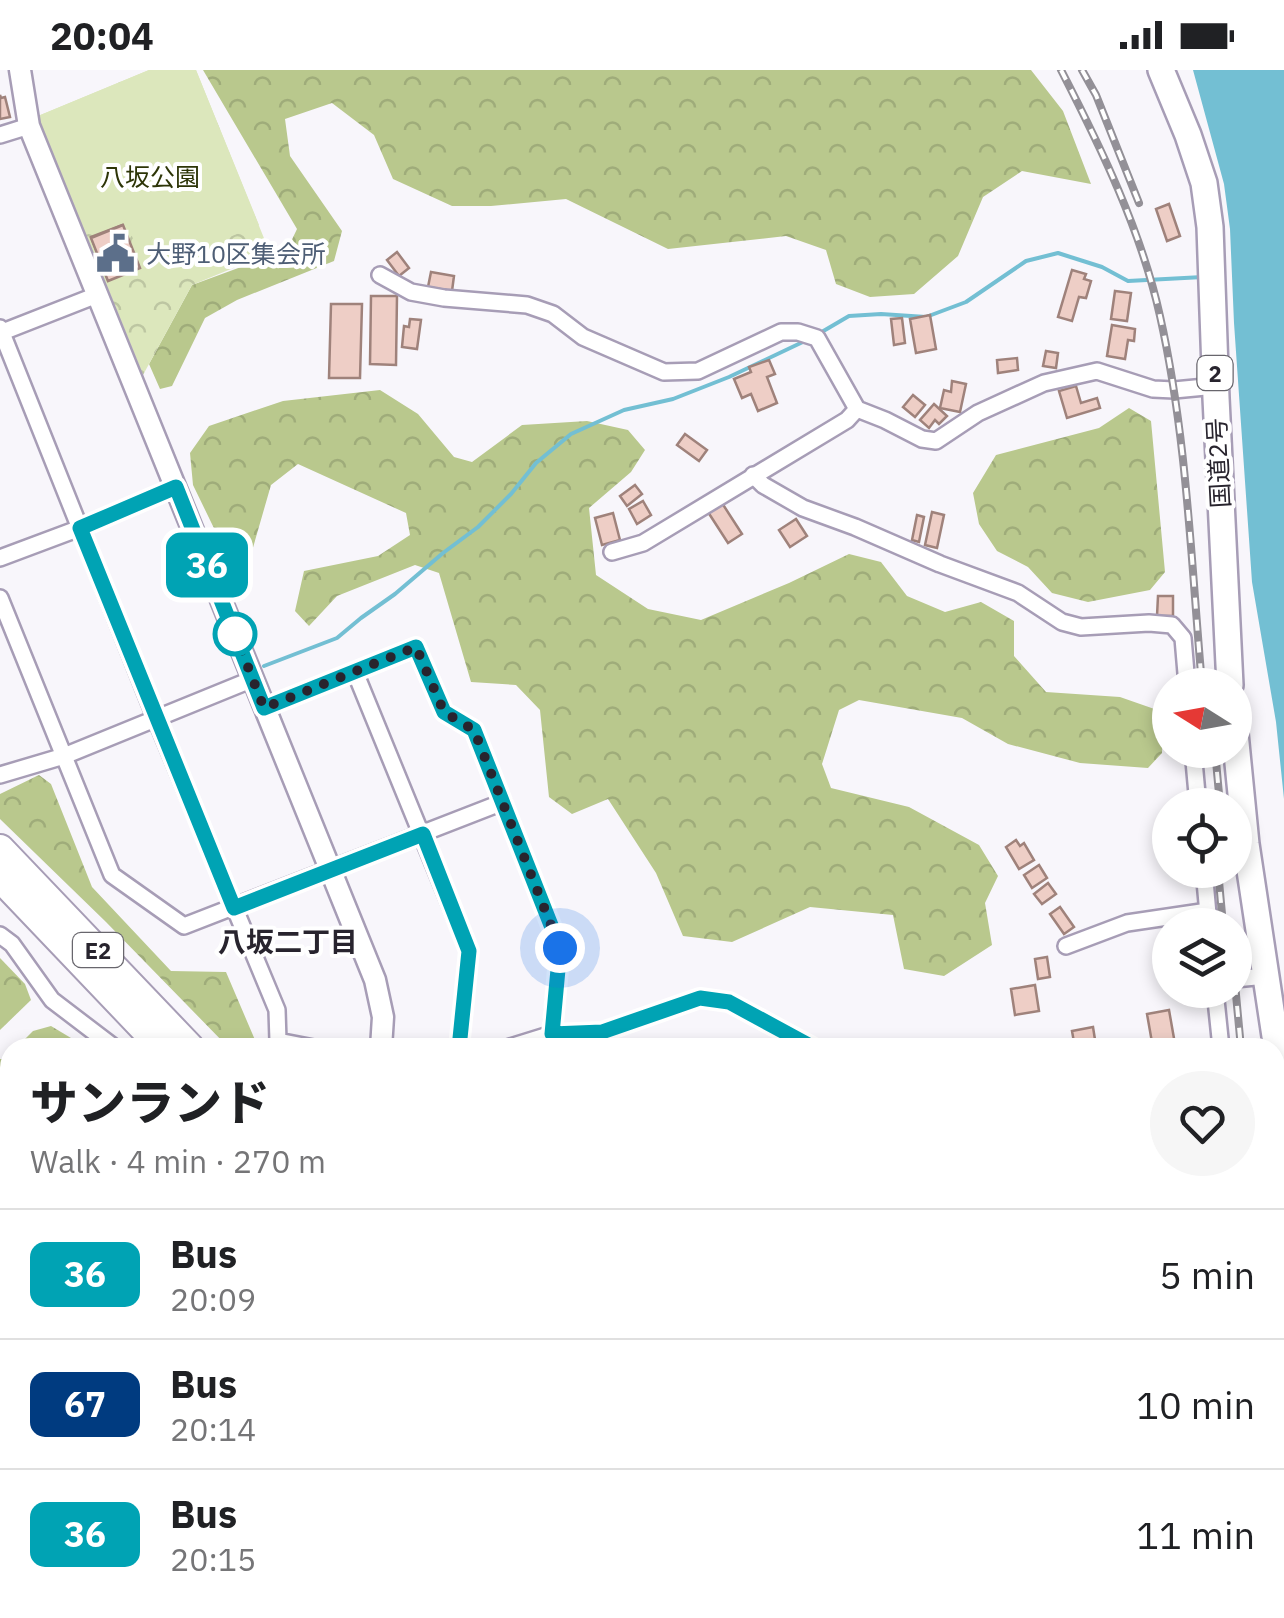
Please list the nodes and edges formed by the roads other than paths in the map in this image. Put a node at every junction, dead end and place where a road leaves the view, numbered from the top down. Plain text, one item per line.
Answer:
1 (20, 70) edge
2 (1161, 70) edge
3 (29, 126) junction
4 (0, 135) edge
5 (380, 274) dead end
6 (97, 295) junction
7 (1, 331) edge
8 (1216, 386) junction
9 (857, 409) junction
10 (753, 475) junction
11 (176, 487) junction
12 (80, 528) junction
13 (612, 552) dead end
14 (0, 558) edge
15 (0, 598) edge
16 (1186, 668) edge
17 (1229, 668) edge
18 (355, 672) junction
19 (253, 679) junction
20 (264, 708) junction
21 (156, 719) junction
22 (64, 756) junction
23 (1238, 768) edge
24 (0, 775) edge
25 (502, 802) junction
26 (423, 834) junction
27 (1, 860) edge
28 (329, 870) junction
29 (234, 908) junction
30 (1152, 922) edge
31 (0, 935) edge
32 (1066, 946) dead end
33 (1266, 976) junction
34 (1252, 977) edge
35 (1217, 1008) edge
36 (103, 1038) edge
37 (154, 1038) edge
38 (180, 1038) edge
39 (278, 1038) edge
40 (382, 1038) edge
41 (460, 1038) edge
42 (551, 1038) edge
43 (568, 1038) edge
44 (796, 1038) edge
45 (1220, 1038) edge
46 (1275, 1038) edge

1 - 3 street
2 - 8 highway, 国道2号 / 2
3 - 4 street
3 - 6 street
5 - 9 street
6 - 7 street
6 - 11 street
7 - 12 street
8 - 9 street
8 - 17 highway, 国道2号 / 2
9 - 10 street
10 - 13 street
10 - 16 street
11 - 12 street
11 - 19 street
12 - 14 street
12 - 21 street
15 - 22 street
18 - 20 street
18 - 25 street
18 - 26 street
19 - 20 street
19 - 21 street
20 - 28 street
21 - 22 street
21 - 29 street
22 - 24 street
22 - 29 street
23 - 33 highway
25 - 26 street
25 - 42 street
26 - 28 street
26 - 41 street
27 - 37 highway, E2
27 - 38 highway, E2
28 - 29 street
28 - 40 street
29 - 39 street
30 - 32 street
31 - 36 street
33 - 34 street
33 - 46 highway
35 - 45 street
43 - 44 street

